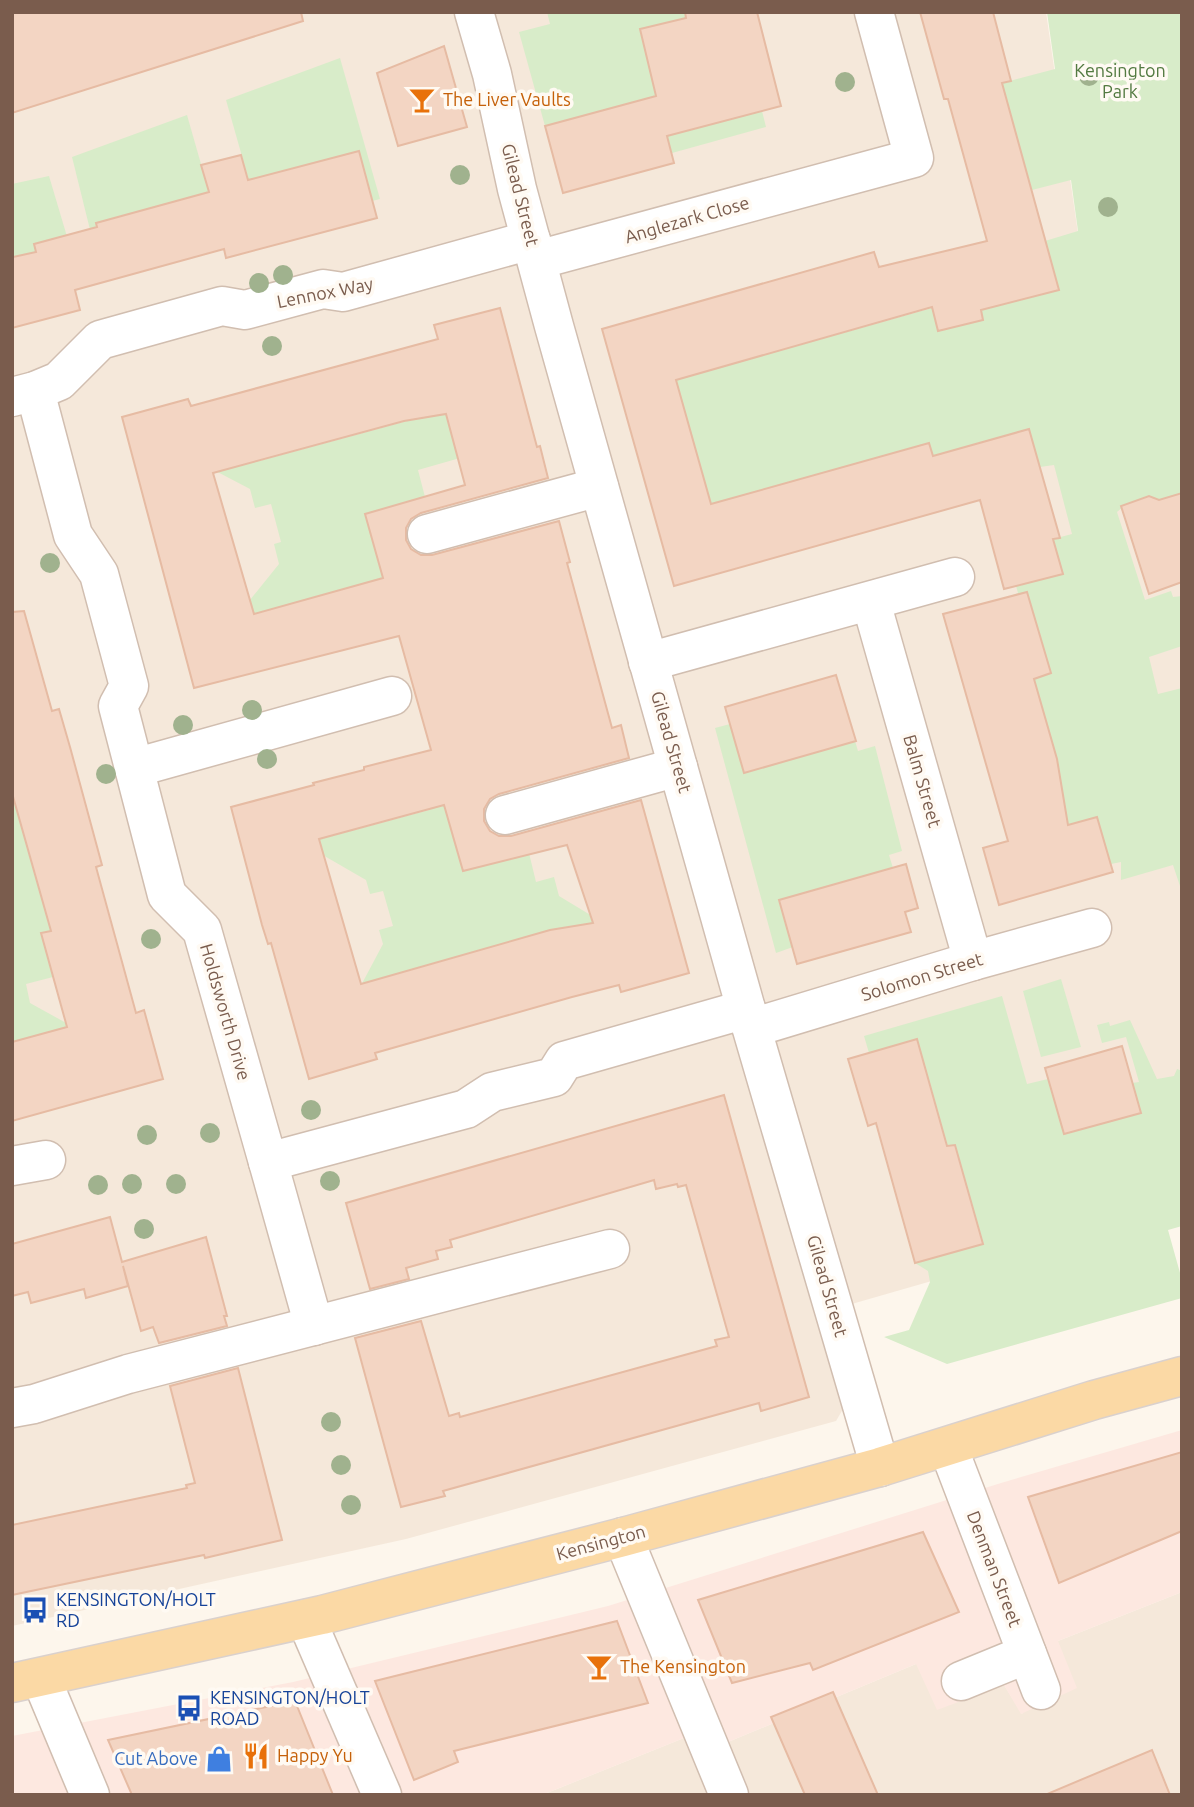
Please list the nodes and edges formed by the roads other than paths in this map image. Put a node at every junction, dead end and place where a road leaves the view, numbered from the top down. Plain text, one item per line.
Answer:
1 (474, 12) edge
2 (874, 12) edge
3 (534, 250) junction
4 (24, 394) edge
5 (600, 487) junction
6 (427, 534) dead end
7 (955, 577) dead end
8 (871, 602) junction
9 (648, 662) junction
10 (392, 696) dead end
11 (678, 767) junction
12 (134, 768) junction
13 (505, 815) dead end
14 (1092, 928) dead end
15 (973, 961) junction
16 (749, 1018) junction
17 (268, 1162) junction
18 (610, 1249) dead end
19 (314, 1326) junction
20 (1182, 1376) edge
21 (12, 1408) edge
22 (948, 1447) junction
23 (880, 1467) junction
24 (623, 1537) junction
25 (306, 1619) junction
26 (1027, 1654) junction
27 (27, 1681) edge
28 (961, 1681) dead end
29 (1041, 1690) dead end
30 (90, 1795) edge
31 (382, 1795) edge
32 (729, 1795) edge

1 - 3 street, Gilead Street
2 - 3 street, Anglezark Close
3 - 4 street, Lennox Way
3 - 5 street, Gilead Street
4 - 12 street, Holdsworth Drive
5 - 6 street
5 - 9 street, Gilead Street
7 - 8 street
8 - 9 street
8 - 15 street, Balm Street
9 - 11 street, Gilead Street
10 - 12 street
11 - 13 street
11 - 16 street, Gilead Street
12 - 17 street, Holdsworth Drive
14 - 15 street, Solomon Street
15 - 16 street, Solomon Street
16 - 17 street
16 - 23 street, Gilead Street
17 - 19 street, Holdsworth Drive
18 - 19 street
19 - 21 street
20 - 22 main road, Kensington
22 - 23 main road, Kensington
22 - 26 street, Denman Street
23 - 24 main road, Kensington
24 - 25 main road, Kensington
24 - 32 street
25 - 27 main road, Kensington
25 - 31 street
26 - 28 street
26 - 29 street, Denman Street
27 - 30 street

